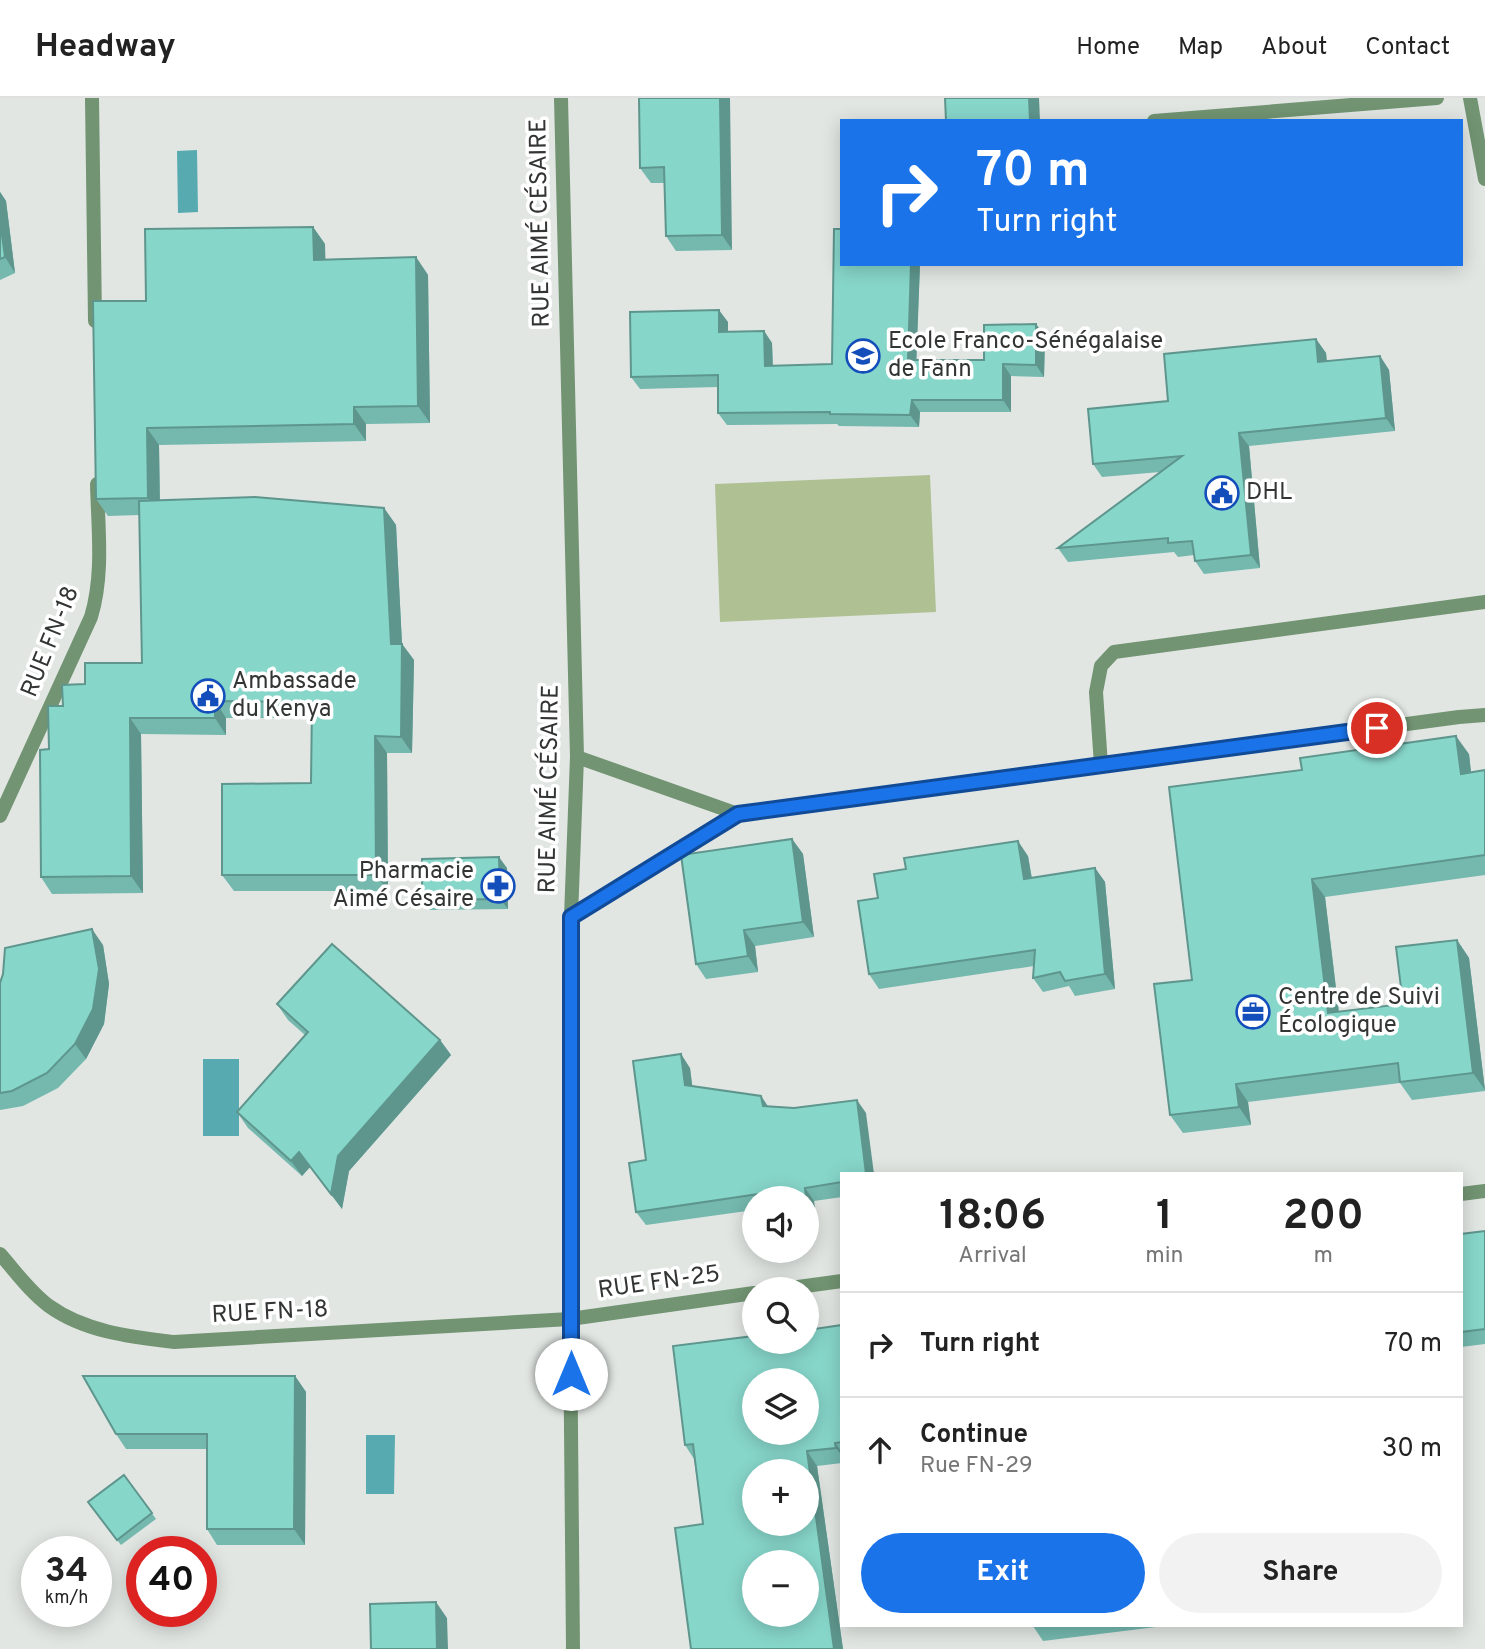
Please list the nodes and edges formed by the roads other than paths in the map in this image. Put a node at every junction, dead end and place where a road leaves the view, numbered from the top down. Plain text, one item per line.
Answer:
1 (92, 98) edge
2 (561, 98) edge
3 (1437, 98) edge
4 (1470, 98) edge
5 (1179, 119) edge
6 (1485, 179) edge
7 (95, 334) edge
8 (97, 473) edge
9 (1485, 602) edge
10 (1485, 715) edge
11 (576, 757) junction
12 (1101, 765) junction
13 (738, 814) junction
14 (0, 816) edge
15 (571, 917) junction
16 (1485, 1191) edge
17 (1463, 1194) edge
18 (0, 1254) edge
19 (840, 1281) edge
20 (819, 1284) edge
21 (742, 1295) edge
22 (570, 1319) junction
23 (573, 1649) edge

1 - 7 street
2 - 11 street, RUE AIMÉ CÉSAIRE
3 - 5 street
4 - 6 street
8 - 14 street, RUE FN-18
9 - 12 street
10 - 12 street
11 - 13 street
11 - 15 street, RUE AIMÉ CÉSAIRE
12 - 13 street
13 - 15 street
15 - 22 street, RUE AIMÉ CÉSAIRE
16 - 17 street
18 - 22 street, RUE FN-18
19 - 20 street
21 - 22 street, RUE FN-25
22 - 23 street, RUE AIMÉ CÉSAIRE

